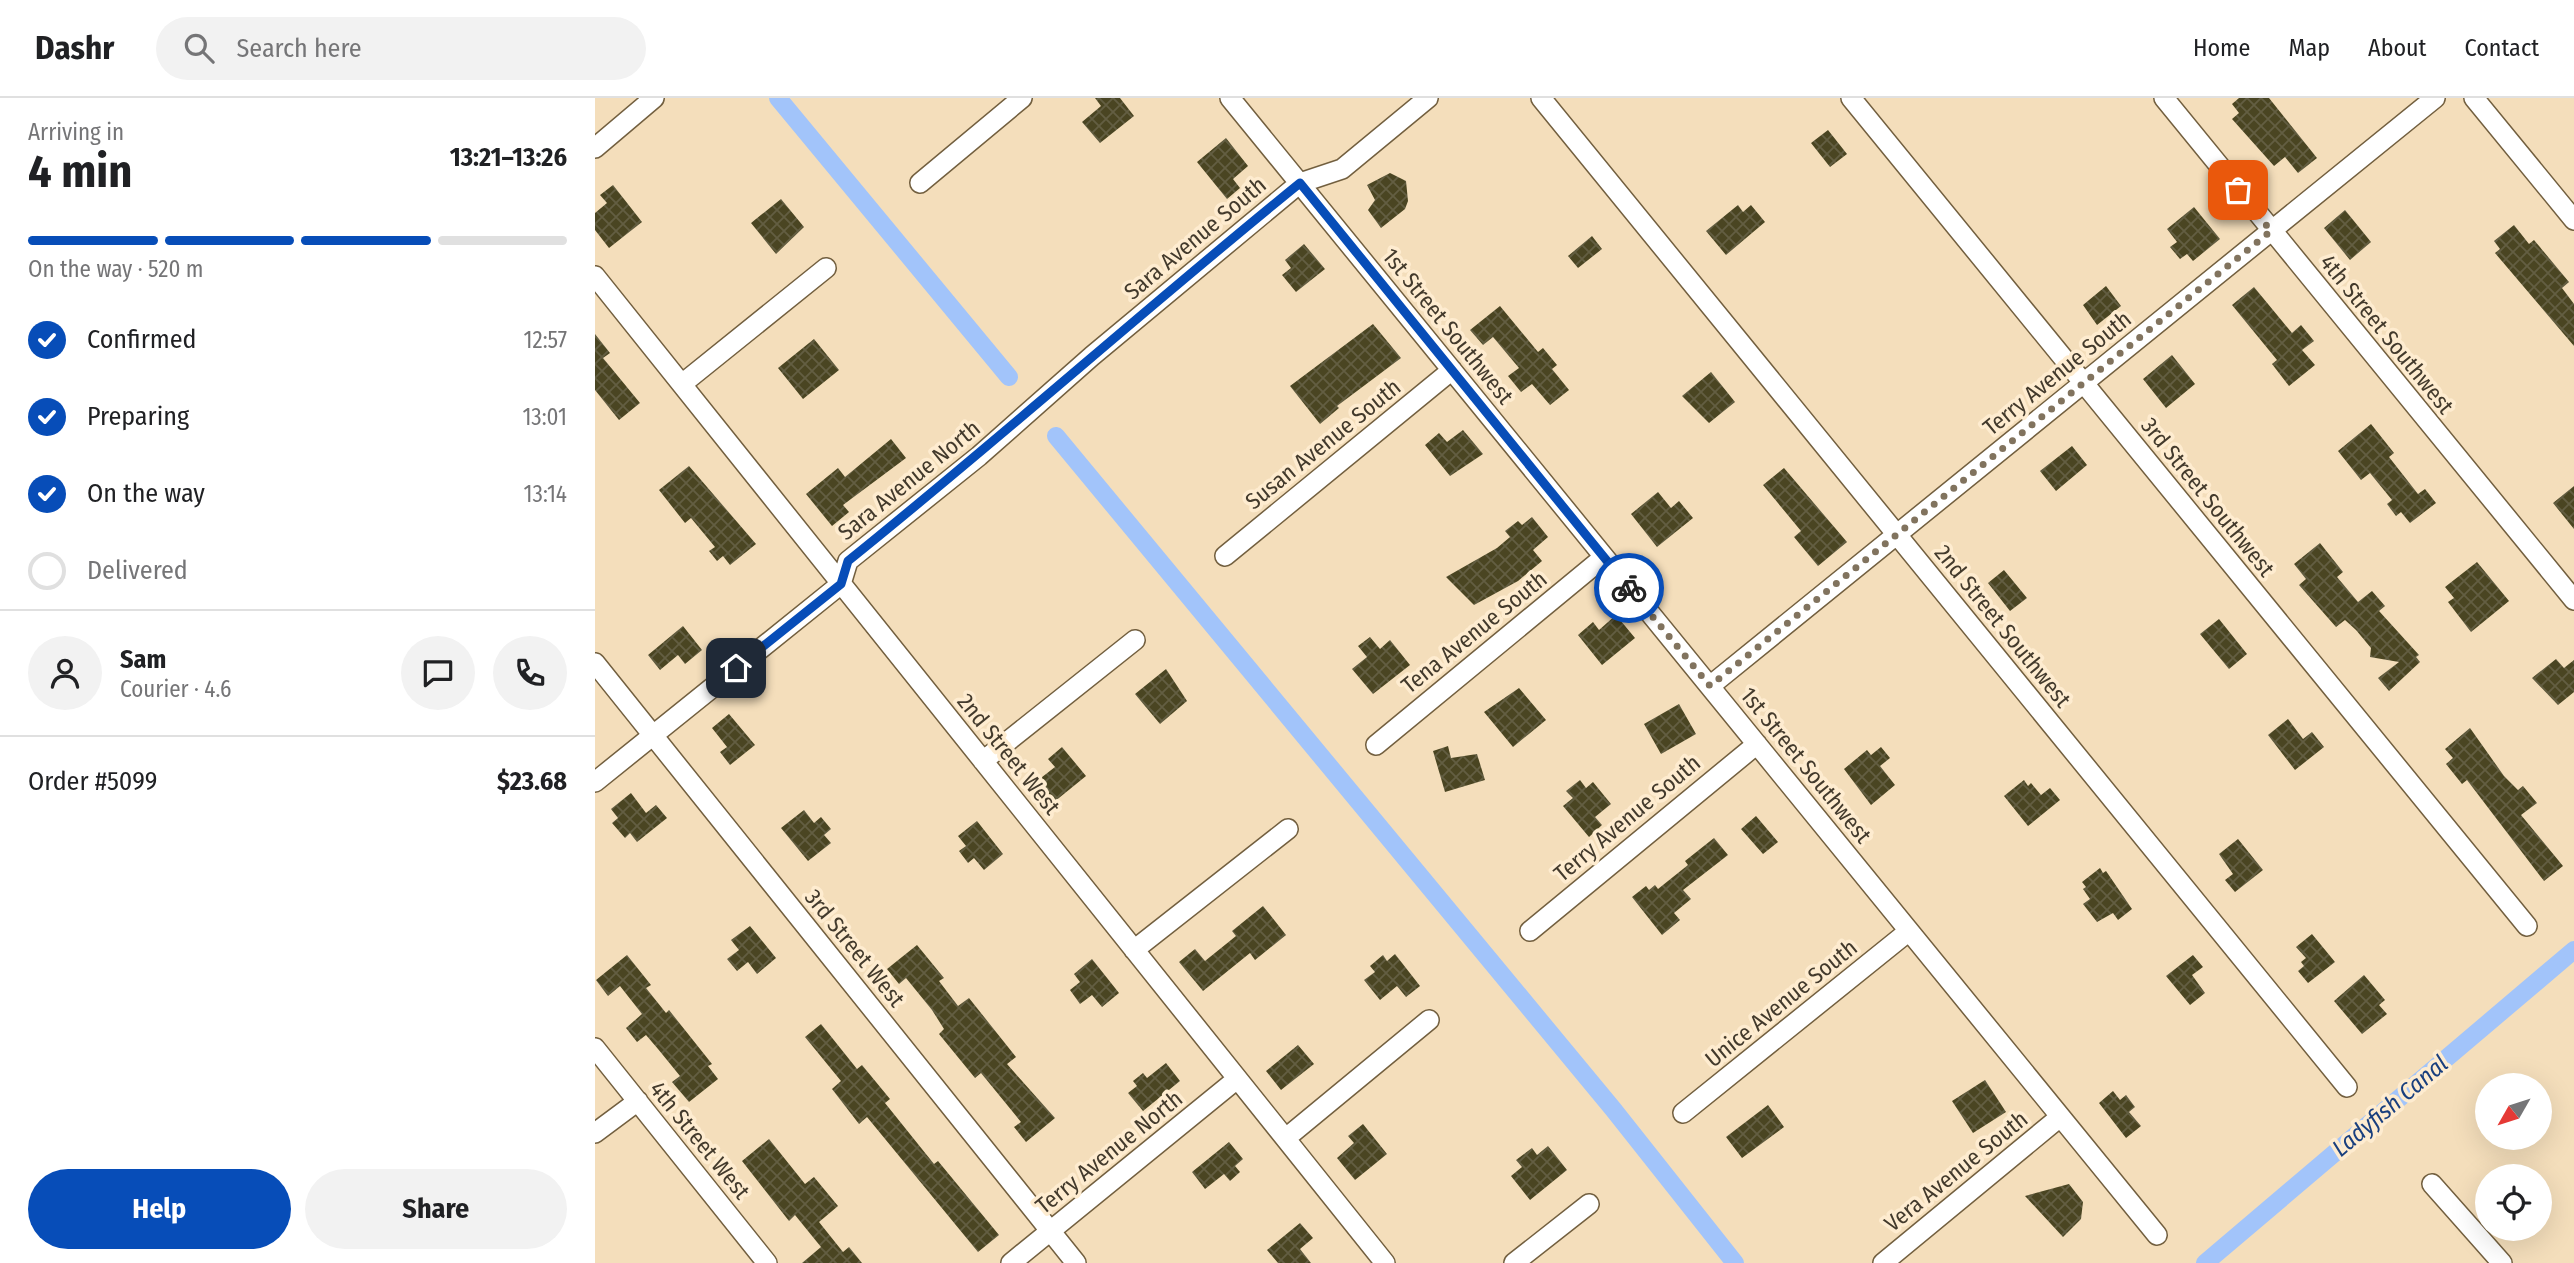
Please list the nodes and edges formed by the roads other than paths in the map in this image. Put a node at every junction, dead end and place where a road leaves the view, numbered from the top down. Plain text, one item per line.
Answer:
1 (654, 98) edge
2 (1023, 98) edge
3 (1230, 98) edge
4 (1428, 98) edge
5 (1541, 98) edge
6 (1851, 98) edge
7 (2164, 98) edge
8 (2435, 98) edge
9 (2474, 98) edge
10 (595, 148) edge
11 (920, 183) dead end
12 (1300, 183) junction
13 (2574, 220) edge
14 (2271, 231) junction
15 (826, 268) dead end
16 (595, 276) edge
17 (1452, 370) junction
18 (2084, 383) junction
19 (682, 384) junction
20 (1004, 435) joint
21 (1897, 535) junction
22 (1225, 556) dead end
23 (1604, 557) junction
24 (841, 584) junction
25 (2574, 600) edge
26 (1135, 640) dead end
27 (595, 663) edge
28 (1710, 686) junction
29 (653, 736) junction
30 (1376, 744) dead end
31 (1756, 744) junction
32 (983, 761) junction
33 (595, 782) edge
34 (1288, 829) dead end
35 (2527, 926) dead end
36 (1530, 931) dead end
37 (1909, 931) junction
38 (1134, 950) junction
39 (1429, 1020) dead end
40 (595, 1048) edge
41 (1237, 1079) junction
42 (2347, 1087) dead end
43 (638, 1101) junction
44 (1683, 1113) dead end
45 (2060, 1117) junction
46 (595, 1133) edge
47 (1286, 1138) junction
48 (2433, 1184) dead end
49 (1589, 1204) dead end
50 (1050, 1232) junction
51 (2157, 1235) dead end
52 (767, 1263) edge
53 (1011, 1263) edge
54 (1076, 1263) edge
55 (1385, 1263) edge
56 (1514, 1263) edge
57 (1883, 1263) edge
58 (2502, 1263) edge

1 - 10 street
2 - 11 street
3 - 12 street, 1st Street Southwest
4 - 12 street, Sara Avenue South
5 - 21 street, 2nd Street Southwest
6 - 18 street, 3rd Street Southwest
7 - 14 street, 4th Street Southwest
8 - 14 street, Terry Avenue South
9 - 13 street
12 - 17 street, 1st Street Southwest
12 - 20 street, Sara Avenue South
14 - 18 street, Terry Avenue South
14 - 25 street, 4th Street Southwest
15 - 19 street
16 - 19 street, 2nd Street West
17 - 22 street, Susan Avenue South
17 - 23 street, 1st Street Southwest
18 - 21 street, Terry Avenue South
18 - 35 street, 3rd Street Southwest
19 - 24 street, 2nd Street West
20 - 24 street, Sara Avenue North
21 - 28 street, Terry Avenue South
21 - 42 street, 2nd Street Southwest
23 - 28 street, 1st Street Southwest
23 - 30 street, Tena Avenue South
24 - 29 street, Sara Avenue North
24 - 32 street, 2nd Street West
26 - 32 street
27 - 29 street, 3rd Street West
28 - 31 street, 1st Street Southwest
29 - 33 street, Sara Avenue North
29 - 50 street, 3rd Street West
31 - 36 street, Terry Avenue South
31 - 37 street, 1st Street Southwest
32 - 38 street, 2nd Street West
34 - 38 street
37 - 44 street, Unice Avenue South
37 - 45 street, 1st Street Southwest
38 - 41 street, 2nd Street West
39 - 47 street
40 - 43 street, 4th Street West
41 - 47 street, 2nd Street West
41 - 50 street, Terry Avenue North
43 - 46 street
43 - 52 street, 4th Street West
45 - 51 street, 1st Street Southwest
45 - 57 street, Vera Avenue South
47 - 55 street, 2nd Street West
48 - 58 street
49 - 56 street
50 - 53 street, Terry Avenue North
50 - 54 street, 3rd Street West

